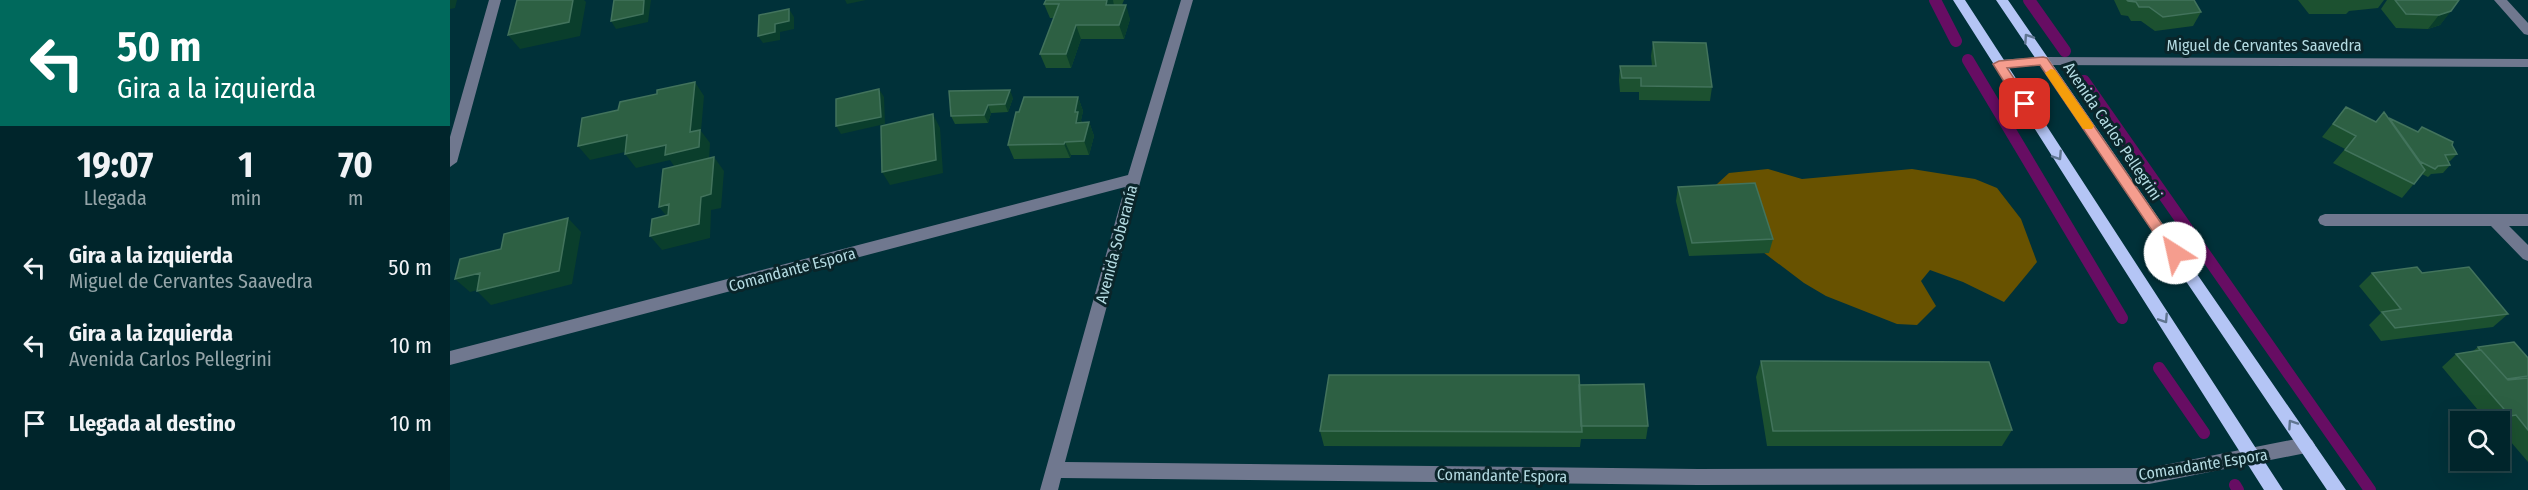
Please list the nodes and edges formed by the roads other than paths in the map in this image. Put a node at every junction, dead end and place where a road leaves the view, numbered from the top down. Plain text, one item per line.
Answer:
1 (495, 0) edge
2 (1187, 0) edge
3 (1959, 0) edge
4 (2002, 0) edge
5 (2500, 0) edge
6 (2528, 31) edge
7 (2043, 61) junction
8 (2528, 63) edge
9 (1999, 64) junction
10 (450, 162) edge
11 (1134, 179) junction
12 (2325, 220) dead end
13 (2495, 220) junction
14 (2528, 220) edge
15 (2528, 255) edge
16 (450, 358) edge
17 (2306, 445) junction
18 (2252, 456) junction
19 (1055, 470) junction
20 (1699, 484) edge
21 (1049, 490) edge
22 (2274, 490) edge
23 (2337, 490) edge

1 - 10 street
2 - 11 street, Avenida Soberanía
3 - 9 main road
7 -> 4 main road, Avenida Carlos Pellegrini
5 - 6 street
7 - 8 street, Miguel de Cervantes Saavedra
7 - 9 street, Miguel de Cervantes Saavedra
17 -> 7 main road, Avenida Carlos Pellegrini
9 -> 18 main road
11 - 16 street, Comandante Espora
11 - 19 street, Avenida Soberanía
12 - 13 street
13 - 14 street
13 - 15 street
17 - 18 street, Comandante Espora
17 - 23 main road, Avenida Carlos Pellegrini
18 - 20 street, Comandante Espora
18 - 22 main road
19 - 20 street, Comandante Espora
19 - 21 street, Avenida Soberanía

